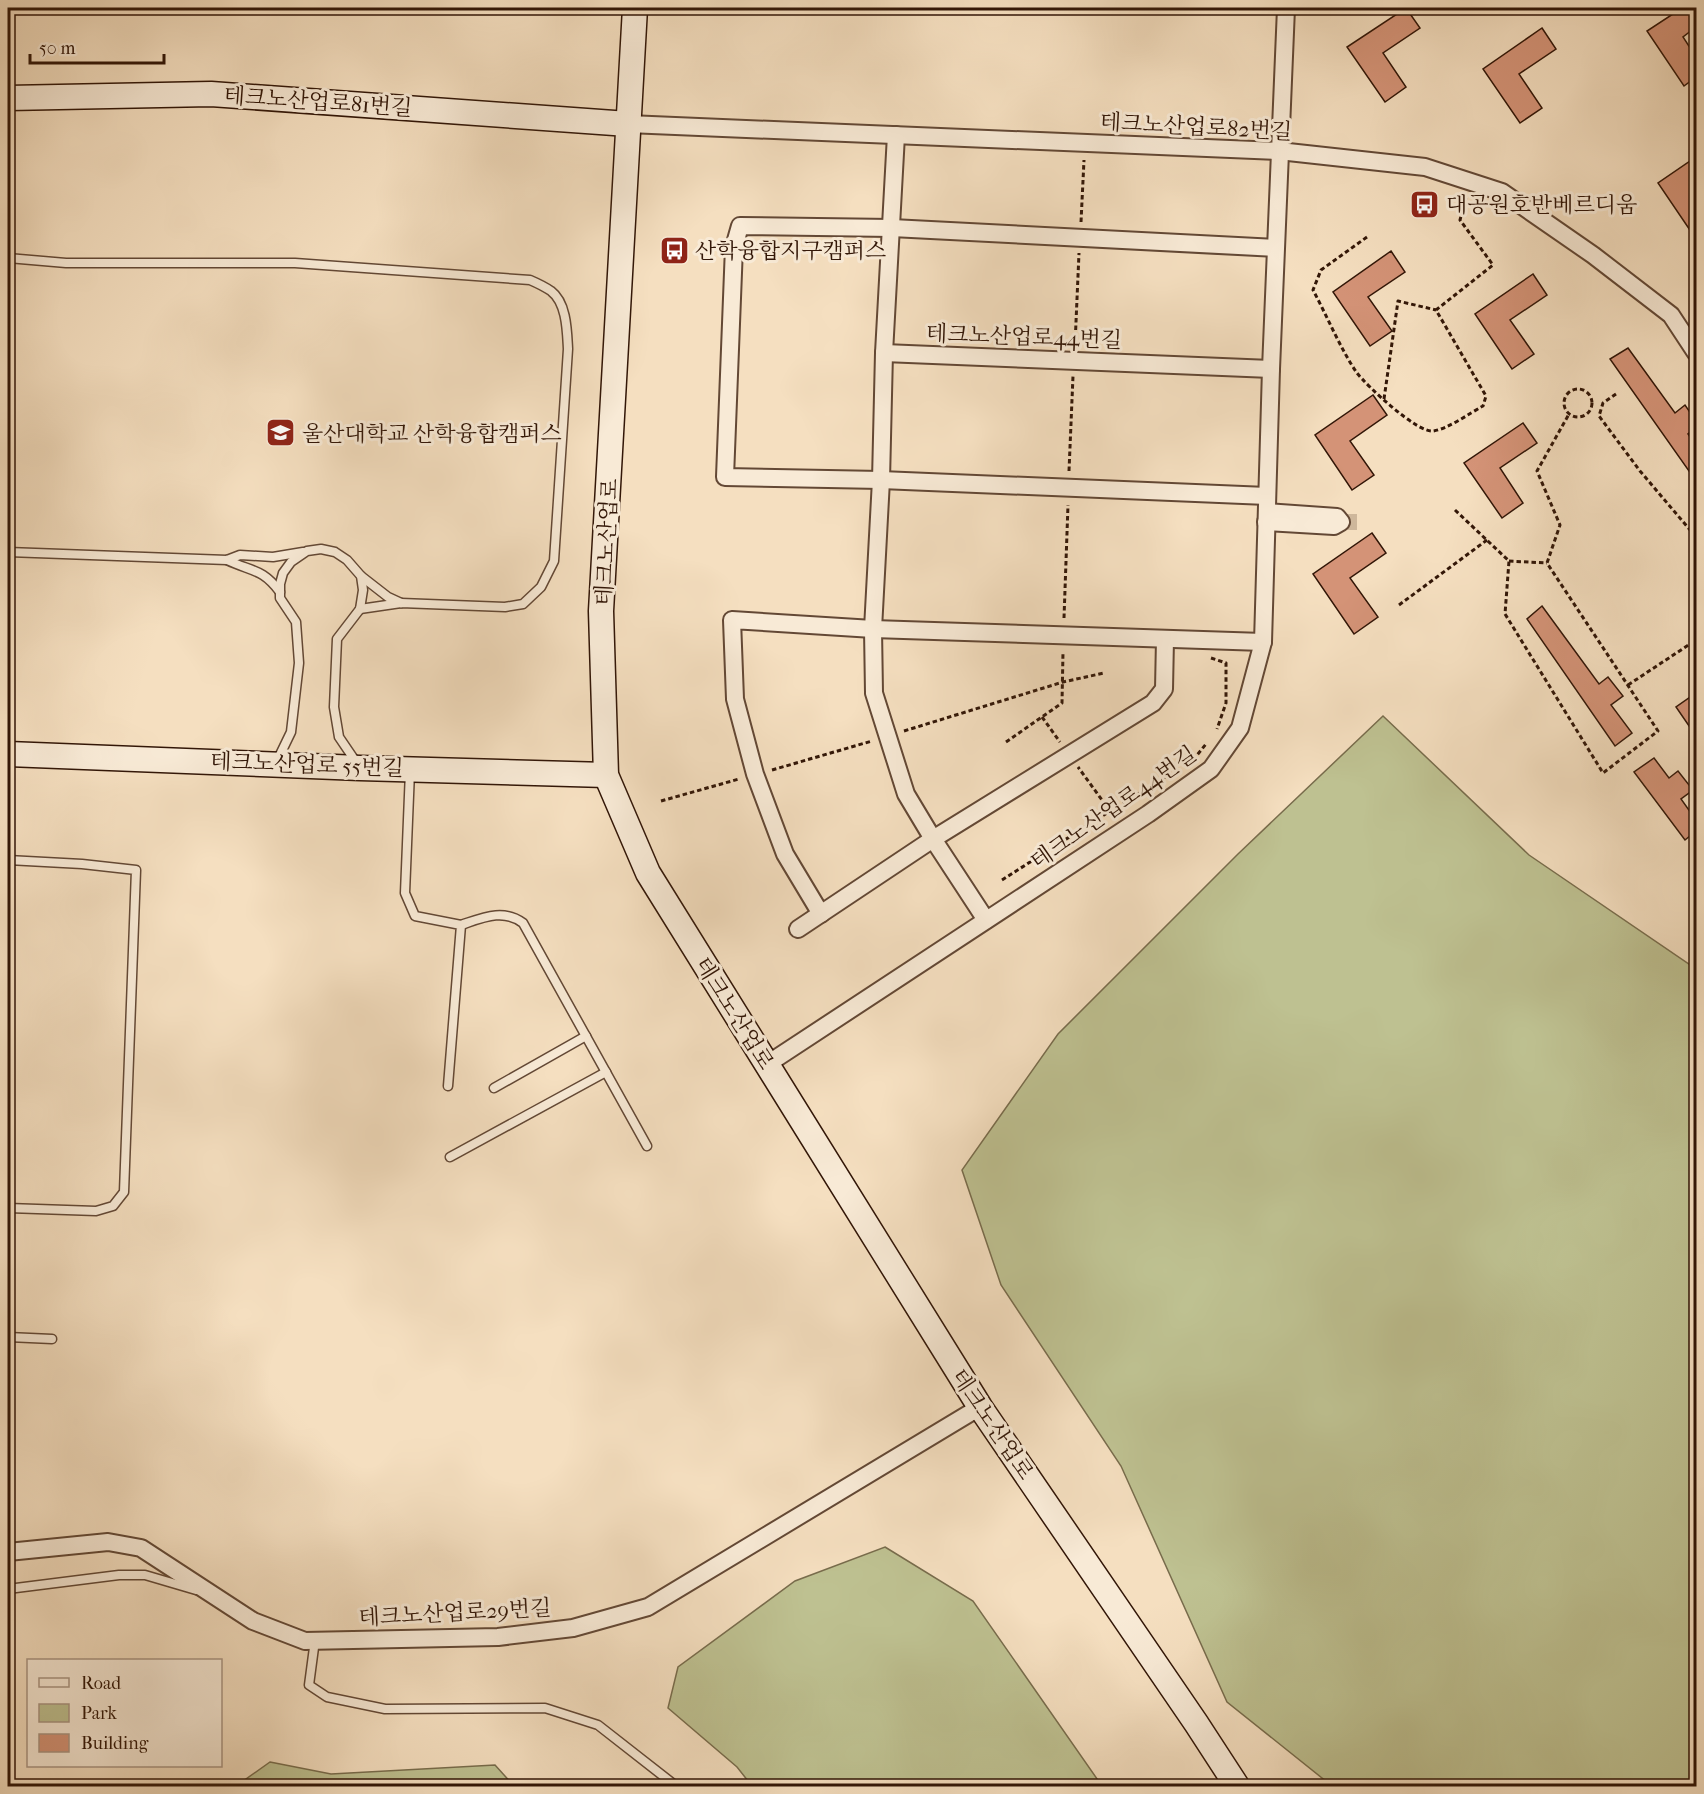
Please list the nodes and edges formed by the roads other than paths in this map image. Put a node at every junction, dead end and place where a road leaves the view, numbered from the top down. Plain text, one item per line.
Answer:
1 (635, 8) edge
2 (1286, 8) edge
3 (8, 98) edge
4 (628, 124) junction
5 (896, 135) junction
6 (1279, 152) junction
7 (892, 228) junction
8 (1275, 248) junction
9 (8, 258) edge
10 (884, 352) junction
11 (1696, 353) edge
12 (1271, 369) junction
13 (881, 480) junction
14 (1267, 510) junction
15 (8, 552) edge
16 (306, 552) junction
17 (227, 560) junction
18 (361, 576) junction
19 (280, 592) junction
20 (401, 603) junction
21 (360, 609) junction
22 (873, 629) junction
23 (1165, 639) junction
24 (1263, 642) junction
25 (8, 754) edge
26 (276, 763) junction
27 (360, 768) junction
28 (410, 768) junction
29 (606, 775) junction
30 (933, 839) junction
31 (8, 860) edge
32 (821, 914) junction
33 (986, 920) junction
34 (461, 926) junction
35 (798, 929) dead end
36 (586, 1036) junction
37 (766, 1065) junction
38 (606, 1072) junction
39 (448, 1086) dead end
40 (494, 1088) dead end
41 (647, 1146) dead end
42 (450, 1157) dead end
43 (8, 1208) edge
44 (8, 1338) edge
45 (52, 1339) dead end
46 (980, 1407) junction
47 (8, 1552) edge
48 (8, 1590) edge
49 (214, 1595) junction
50 (315, 1640) junction
51 (676, 1786) edge
52 (1237, 1786) edge

1 - 4 main road, 테크노산업로
2 - 6 street, 테크노산업로44번길
3 - 4 main road, 테크노산업로81번길
4 - 5 street, 테크노산업로82번길
4 - 29 main road, 테크노산업로
5 - 6 street, 테크노산업로82번길
5 - 7 street
6 - 8 street, 테크노산업로44번길
6 - 11 street, 테크노산업로82번길
7 - 8 street
7 - 10 street
7 - 13 street
8 - 12 street, 테크노산업로44번길
9 - 20 lane
10 - 12 street, 테크노산업로44번길
10 - 13 street
12 - 14 street, 테크노산업로44번길
13 - 14 street
13 - 22 street
14 - 24 street, 테크노산업로44번길
15 - 17 lane
16 - 17 lane
16 - 18 lane
16 - 19 lane
17 - 19 lane
18 - 20 lane
18 - 21 lane
19 - 26 lane
20 - 21 lane
21 - 27 lane
22 - 23 street
22 - 30 street
22 - 32 street
23 - 24 street
23 - 30 street
24 - 33 street, 테크노산업로44번길
25 - 26 main road, 테크노산업로 55번길
26 - 27 main road, 테크노산업로 55번길
27 - 28 main road, 테크노산업로 55번길
28 - 29 main road, 테크노산업로 55번길
28 - 34 lane
29 - 37 main road, 테크노산업로
30 - 32 street
30 - 33 street
31 - 43 lane
32 - 35 street
33 - 37 street, 테크노산업로44번길
34 - 36 lane
34 - 39 lane
36 - 38 lane
36 - 40 lane
37 - 46 main road, 테크노산업로
38 - 41 lane
38 - 42 lane
44 - 45 lane
46 - 50 street, 테크노산업로29번길
46 - 52 main road, 테크노산업로
47 - 49 street, 테크노산업로29번길
48 - 49 lane
49 - 50 street, 테크노산업로29번길
50 - 51 lane

